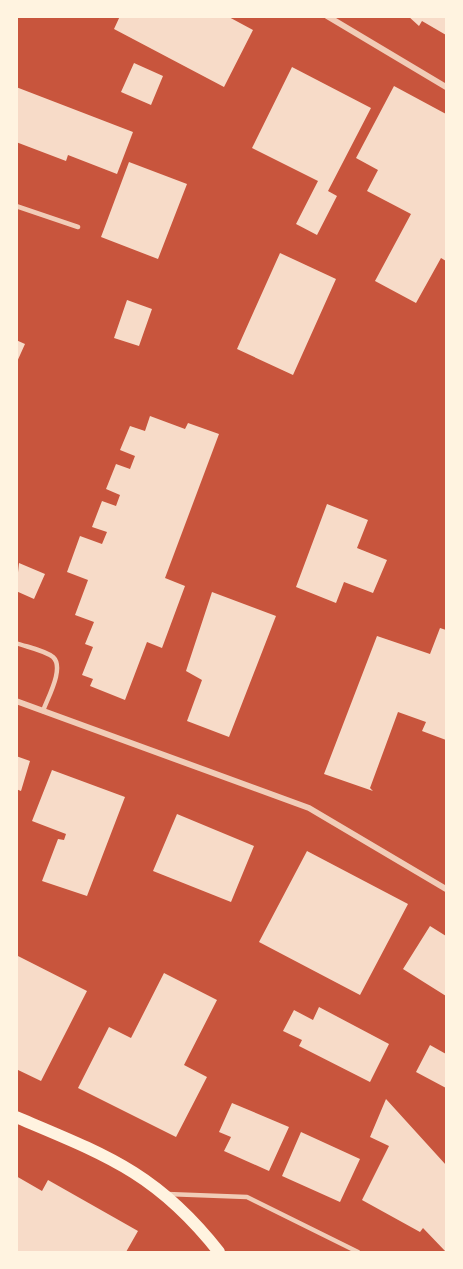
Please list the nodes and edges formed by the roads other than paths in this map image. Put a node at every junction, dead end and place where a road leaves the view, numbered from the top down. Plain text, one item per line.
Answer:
1 (327, 16) edge
2 (447, 87) edge
3 (16, 206) edge
4 (78, 227) dead end
5 (16, 644) edge
6 (16, 701) edge
7 (43, 711) junction
8 (447, 889) edge
9 (16, 1118) edge
10 (166, 1194) junction
11 (219, 1252) edge
12 (358, 1252) edge

1 - 2 street
3 - 4 lane
5 - 7 lane
6 - 7 street
7 - 8 street
9 - 10 main road
10 - 11 main road
10 - 12 lane

